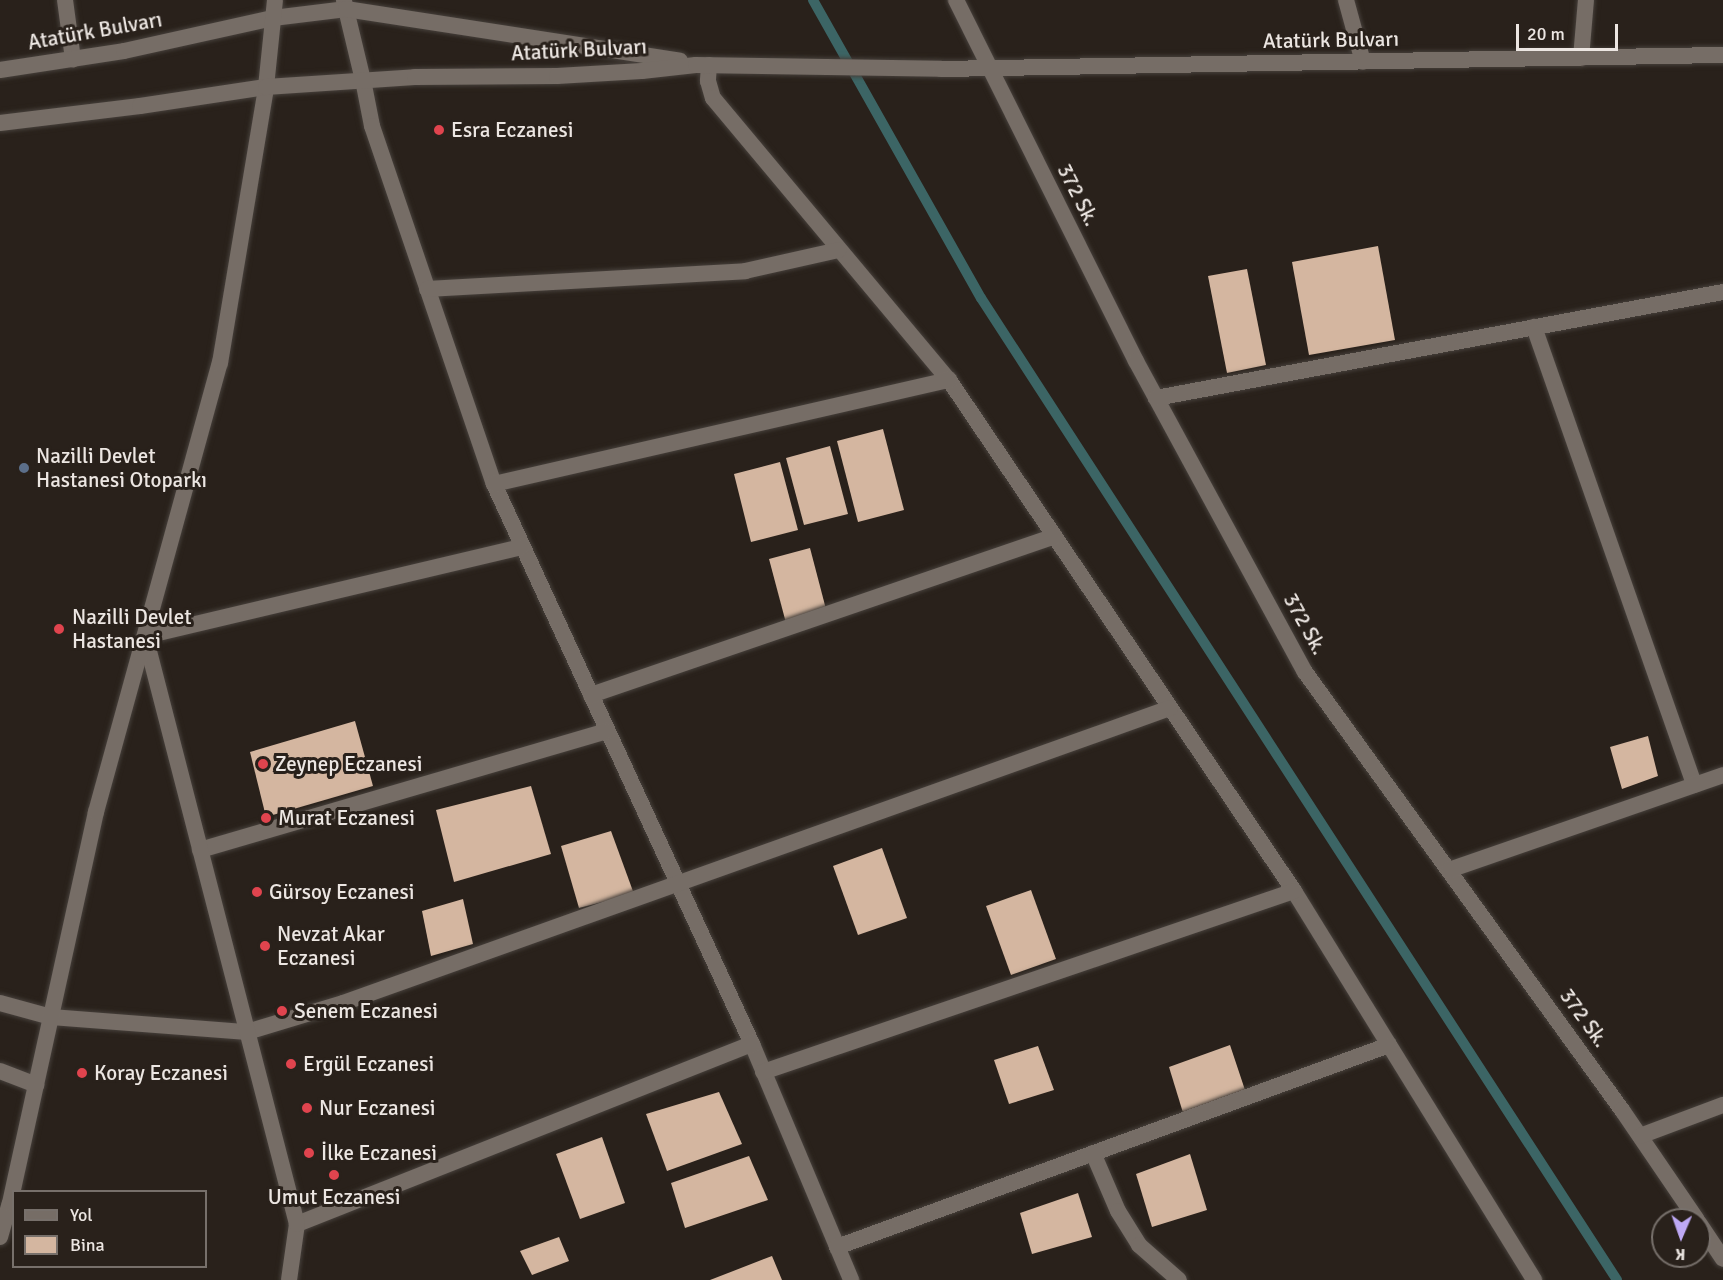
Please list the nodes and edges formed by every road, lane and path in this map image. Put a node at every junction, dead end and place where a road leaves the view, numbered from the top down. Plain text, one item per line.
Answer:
1 (65, 0) edge
2 (275, 0) edge
3 (956, 0) edge
4 (1346, 0) edge
5 (1586, 0) edge
6 (345, 5) edge
7 (273, 18) junction
8 (1723, 55) edge
9 (1581, 58) junction
10 (73, 59) junction
11 (1364, 62) junction
12 (709, 65) junction
13 (989, 67) junction
14 (0, 70) edge
15 (363, 80) junction
16 (266, 87) junction
17 (0, 123) edge
18 (840, 250) junction
19 (427, 289) junction
20 (1723, 292) edge
21 (1534, 327) junction
22 (949, 380) junction
23 (1156, 398) junction
24 (494, 484) junction
25 (1054, 536) junction
26 (522, 547) junction
27 (145, 636) junction
28 (591, 695) junction
29 (1170, 708) junction
30 (607, 730) junction
31 (1723, 775) edge
32 (1694, 785) junction
33 (200, 850) junction
34 (1449, 870) junction
35 (677, 882) junction
36 (1294, 891) junction
37 (0, 1003) edge
38 (51, 1017) junction
39 (247, 1032) junction
40 (752, 1044) junction
41 (1389, 1045) junction
42 (0, 1071) edge
43 (763, 1072) junction
44 (36, 1085) junction
45 (1723, 1105) edge
46 (1640, 1136) junction
47 (1093, 1153) junction
48 (13, 1190) edge
49 (12, 1194) edge
50 (1689, 1208) edge
51 (297, 1224) junction
52 (0, 1237) edge
53 (1711, 1241) edge
54 (837, 1246) junction
55 (1723, 1259) edge
56 (289, 1280) edge
57 (851, 1280) edge
58 (1179, 1280) edge
59 (1534, 1280) edge

1 - 10 street
2 - 7 street
3 - 13 street, 372 Sk.
4 - 11 street
5 - 9 street
6 - 7 street, Atatürk Bulvarı
6 - 12 street, Atatürk Bulvarı
6 - 15 street
7 - 10 street, Atatürk Bulvarı
7 - 16 street
8 - 9 street, Atatürk Bulvarı
9 - 11 street, Atatürk Bulvarı
10 - 14 street, Atatürk Bulvarı
11 - 13 street, Atatürk Bulvarı
12 - 13 street, Atatürk Bulvarı
12 - 15 street, Atatürk Bulvarı
12 - 18 street
13 - 23 street, 372 Sk.
15 - 16 street, Atatürk Bulvarı
15 - 19 street
16 - 17 street, Atatürk Bulvarı
16 - 27 street
18 - 19 street
18 - 22 street
19 - 24 street
20 - 21 street
21 - 23 street
21 - 32 street
22 - 24 street
22 - 25 street
23 - 34 street, 372 Sk.
24 - 26 street
25 - 28 street
25 - 29 street
26 - 27 street
26 - 28 street
27 - 33 street
27 - 38 street
28 - 30 street
29 - 35 street
29 - 36 street
30 - 33 street
30 - 35 street
31 - 32 street
32 - 34 street
33 - 39 street
34 - 46 street, 372 Sk.
35 - 39 street
35 - 40 street
36 - 41 street
36 - 43 street
37 - 38 street
38 - 39 street
38 - 44 street
39 - 51 street
40 - 43 street
40 - 51 street
41 - 47 street
41 - 59 street
42 - 44 street
43 - 54 street
44 - 48 street
45 - 46 street
46 - 50 street, 372 Sk.
47 - 54 street
47 - 58 street
49 - 52 street
51 - 56 street
53 - 55 street, 372 Sk.
54 - 57 street

